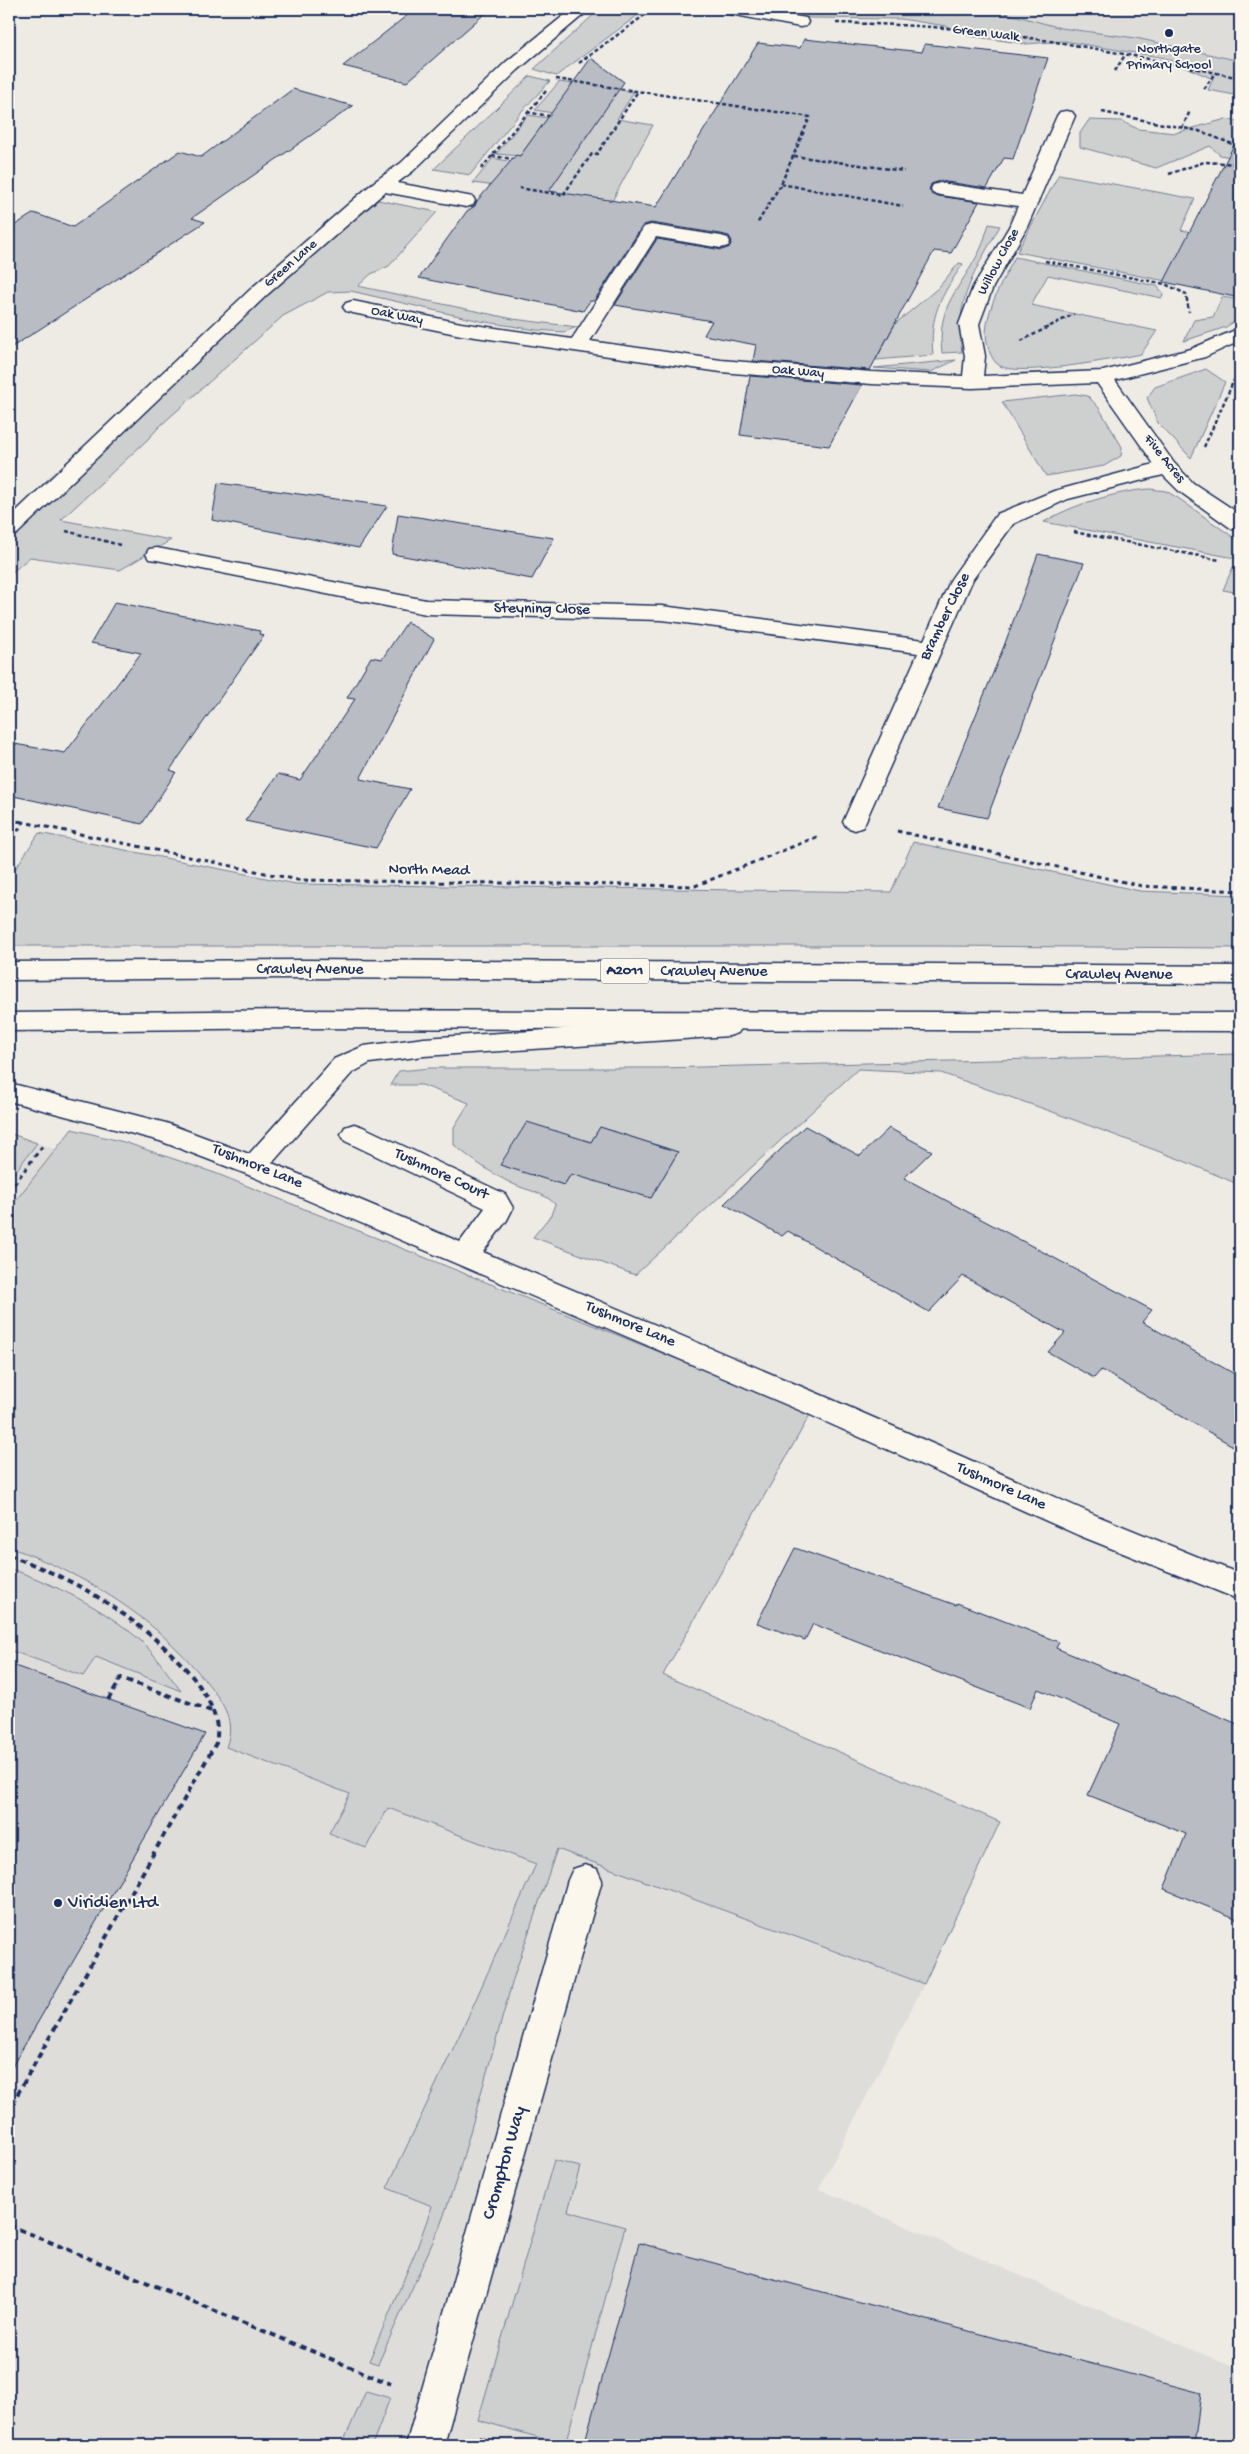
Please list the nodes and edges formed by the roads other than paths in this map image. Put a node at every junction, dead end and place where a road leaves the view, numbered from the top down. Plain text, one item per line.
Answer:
1 (582, 9) edge
2 (730, 9) edge
3 (800, 22) road end
4 (1066, 116) road end
5 (381, 186) junction
6 (940, 189) road end
7 (466, 201) dead end
8 (1029, 202) junction
9 (721, 242) road end
10 (353, 307) dead end
11 (1240, 334) edge
12 (577, 347) junction
13 (1104, 377) junction
14 (972, 382) junction
15 (1167, 467) junction
16 (14, 524) edge
17 (1240, 524) edge
18 (157, 554) road end
19 (930, 648) junction
20 (855, 822) road end
21 (9, 971) edge
22 (1240, 976) edge
23 (9, 1022) edge
24 (800, 1022) junction
25 (1240, 1022) edge
26 (9, 1092) edge
27 (354, 1134) dead end
28 (254, 1166) junction
29 (465, 1255) junction
30 (1240, 1588) edge
31 (585, 1880) dead end
32 (425, 2445) edge

1 - 5 street, Green Lane
2 - 3 street
4 - 8 street, Willow Close
5 - 7 street
5 - 16 street, Green Lane
6 - 8 street
8 - 14 street, Willow Close
9 - 12 street
10 - 12 street, Oak Way
11 - 13 street, Oak Way
12 - 14 street, Oak Way
13 - 14 street, Oak Way
13 - 15 street, Five Acres
15 - 17 street, Five Acres
15 - 19 street, Bramber Close
18 - 19 street, Steyning Close
19 - 20 street, Bramber Close
21 - 22 street, Crawley Avenue / A2011
23 - 24 street
24 - 25 street
24 - 28 street
26 - 28 street, Tushmore Lane
27 - 29 street, Tushmore Court
28 - 29 street, Tushmore Lane
29 - 30 street, Tushmore Lane
31 - 32 street, Crompton Way

